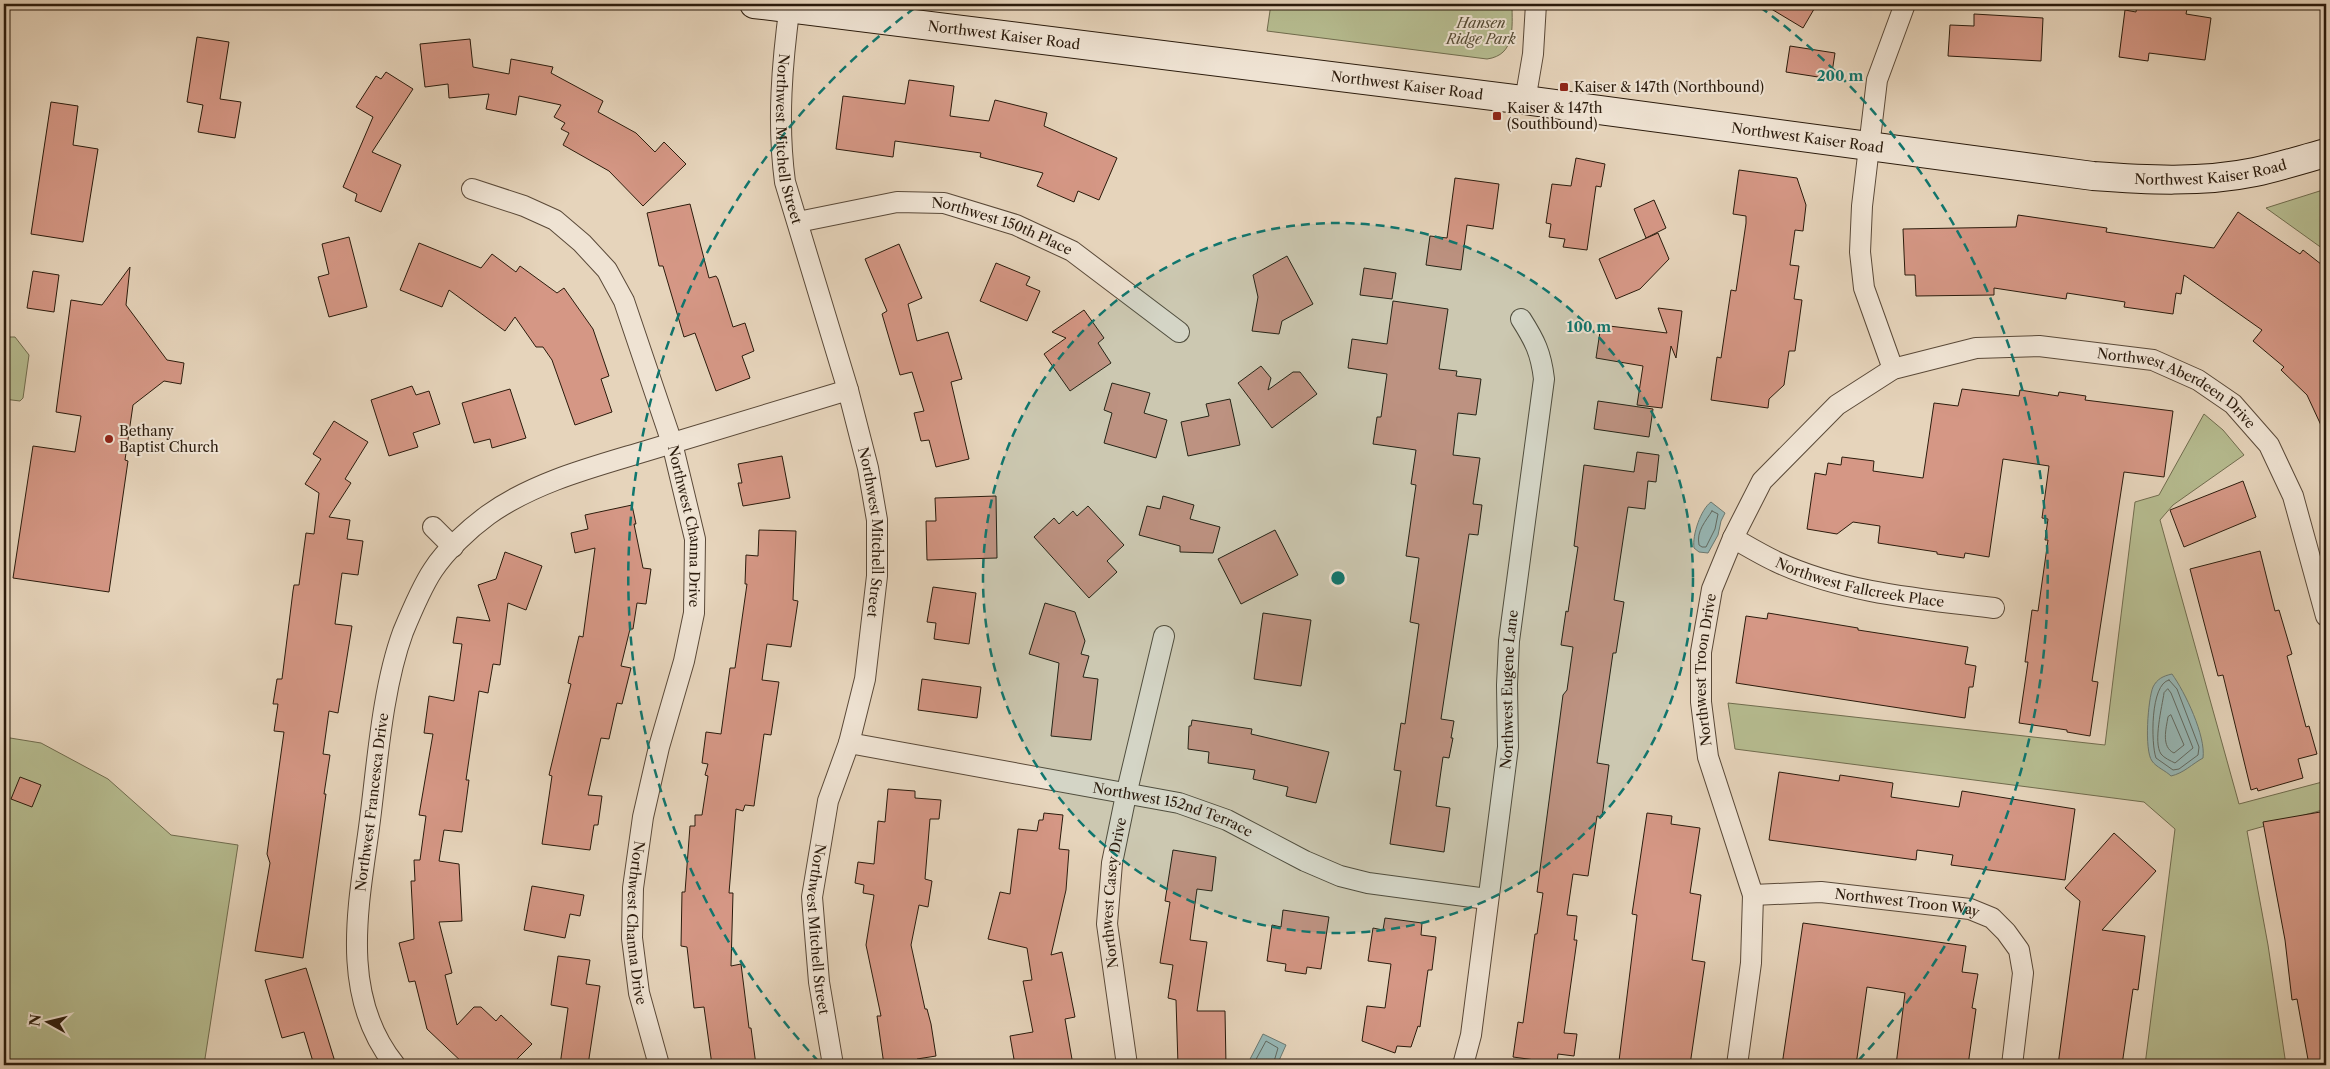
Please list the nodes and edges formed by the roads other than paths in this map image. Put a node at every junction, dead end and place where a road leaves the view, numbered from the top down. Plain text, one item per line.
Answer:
1 (754, 4) edge
2 (1536, 4) edge
3 (1905, 4) edge
4 (790, 6) edge
5 (1525, 101) junction
6 (1869, 146) junction
7 (2326, 153) edge
8 (472, 189) dead end
9 (798, 222) junction
10 (1521, 319) dead end
11 (1179, 332) dead end
12 (1893, 369) junction
13 (848, 390) junction
14 (672, 443) junction
15 (432, 527) dead end
16 (1732, 538) junction
17 (453, 547) junction
18 (1994, 608) dead end
19 (2326, 616) edge
20 (1164, 636) dead end
21 (848, 743) junction
22 (1126, 794) junction
23 (1752, 895) junction
24 (1487, 899) junction
25 (395, 1065) edge
26 (659, 1065) edge
27 (833, 1065) edge
28 (1127, 1065) edge
29 (1463, 1065) edge
30 (1737, 1065) edge
31 (2012, 1065) edge

1 - 4 main road, Northwest Kaiser Road
2 - 5 street
3 - 6 street
4 - 5 main road, Northwest Kaiser Road
4 - 9 street, Northwest Mitchell Street
5 - 6 main road, Northwest Kaiser Road
6 - 7 main road, Northwest Kaiser Road
6 - 12 street
8 - 14 street, Northwest Channa Drive
9 - 11 street, Northwest 150th Place
9 - 13 street, Northwest Mitchell Street
10 - 24 street, Northwest Eugene Lane
12 - 16 street, Northwest Troon Drive
12 - 19 street, Northwest Aberdeen Drive
13 - 14 street, Northwest Francesca Drive
13 - 21 street, Northwest Mitchell Street
14 - 17 street, Northwest Francesca Drive
14 - 26 street, Northwest Channa Drive
15 - 17 street
16 - 18 street, Northwest Fallcreek Place
16 - 23 street, Northwest Troon Drive
17 - 25 street, Northwest Francesca Drive
20 - 22 street, Northwest Casey Drive
21 - 22 street, Northwest 152nd Terrace
21 - 27 street, Northwest Mitchell Street
22 - 24 street, Northwest 152nd Terrace
22 - 28 street, Northwest Casey Drive
23 - 30 street, Northwest Troon Drive
23 - 31 street, Northwest Troon Way
24 - 29 street, Northwest Eugene Lane

